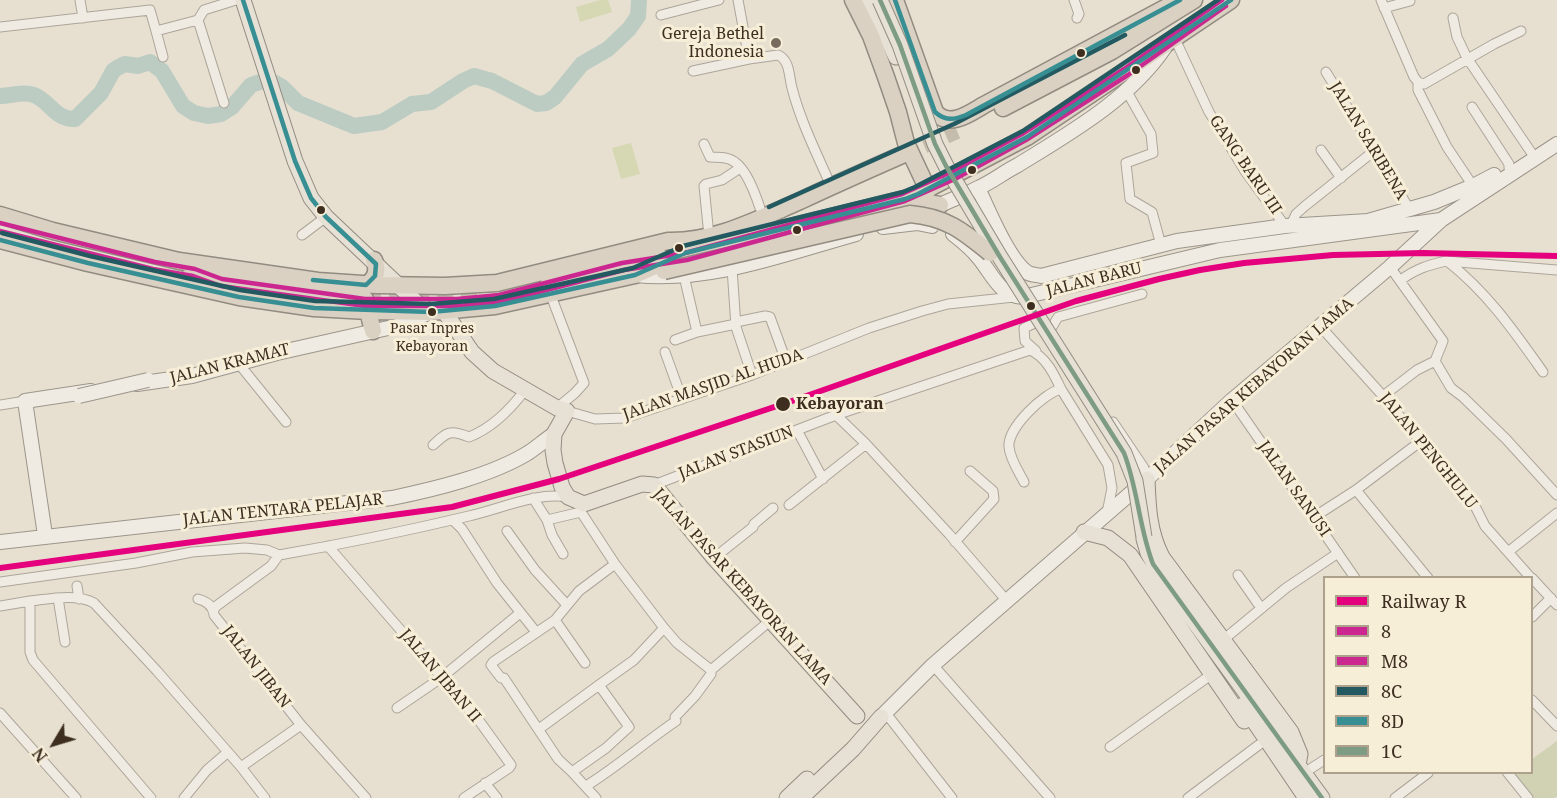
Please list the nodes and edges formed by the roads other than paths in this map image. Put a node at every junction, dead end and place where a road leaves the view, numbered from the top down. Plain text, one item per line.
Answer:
1 (80, 0) edge
2 (236, 0) edge
3 (243, 0) edge
4 (719, 0) edge
5 (738, 0) edge
6 (853, 0) edge
7 (869, 0) edge
8 (880, 0) edge
9 (895, 0) edge
10 (1074, 0) edge
11 (1180, 0) edge
12 (1194, 0) edge
13 (1231, 0) edge
14 (1410, 1) edge
15 (1382, 4) edge
16 (150, 5) edge
17 (661, 15) dead end
18 (83, 18) junction
19 (1077, 18) dead end
20 (1453, 18) dead end
21 (198, 20) junction
22 (0, 27) edge
23 (156, 31) junction
24 (1521, 31) dead end
25 (1170, 42) junction
26 (164, 57) dead end
27 (749, 58) junction
28 (1467, 58) junction
29 (693, 71) dead end
30 (1326, 72) dead end
31 (1418, 82) junction
32 (1126, 90) junction
33 (931, 101) junction
34 (224, 103) dead end
35 (1472, 107) dead end
36 (898, 112) junction
37 (957, 131) tunnel mouth
38 (704, 144) dead end
39 (1557, 144) edge
40 (904, 149) junction
41 (1321, 150) dead end
42 (1374, 152) junction
43 (1535, 158) junction
44 (740, 168) junction
45 (1511, 170) junction
46 (827, 177) junction
47 (1341, 177) junction
48 (1473, 186) junction
49 (978, 188) junction
50 (928, 190) junction
51 (904, 199) junction
52 (940, 205) junction
53 (760, 208) junction
54 (1410, 210) junction
55 (0, 215) edge
56 (326, 217) junction
57 (1441, 220) junction
58 (917, 223) junction
59 (1426, 224) junction
60 (1288, 225) junction
61 (716, 234) junction
62 (302, 235) dead end
63 (0, 240) edge
64 (1161, 245) junction
65 (685, 247) junction
66 (1412, 247) junction
67 (1013, 256) junction
68 (374, 260) junction
69 (179, 261) junction
70 (989, 261) junction
71 (1446, 261) junction
72 (1390, 267) junction
73 (732, 268) junction
74 (634, 270) junction
75 (1557, 270) edge
76 (684, 276) junction
77 (158, 278) junction
78 (222, 279) junction
79 (1401, 280) junction
80 (384, 285) junction
81 (401, 286) junction
82 (445, 286) junction
83 (550, 293) junction
84 (1142, 294) dead end
85 (1014, 297) junction
86 (477, 298) tunnel mouth
87 (372, 311) junction
88 (435, 312) junction
89 (736, 323) junction
90 (1320, 326) junction
91 (1052, 327) junction
92 (697, 332) junction
93 (675, 340) dead end
94 (665, 352) dead end
95 (1039, 354) junction
96 (786, 361) junction
97 (1435, 361) junction
98 (239, 363) junction
99 (1543, 372) dead end
100 (752, 375) junction
101 (1061, 389) junction
102 (525, 390) junction
103 (1383, 396) junction
104 (682, 399) junction
105 (1232, 400) junction
106 (0, 405) edge
107 (26, 405) junction
108 (562, 409) junction
109 (836, 415) junction
110 (286, 422) dead end
111 (797, 430) junction
112 (554, 434) junction
113 (1420, 441) junction
114 (866, 444) junction
115 (433, 445) dead end
116 (970, 471) dead end
117 (823, 479) junction
118 (1147, 479) junction
119 (1024, 482) dead end
120 (654, 485) junction
121 (1356, 490) junction
122 (1557, 495) edge
123 (568, 497) junction
124 (533, 498) junction
125 (789, 505) dead end
126 (583, 508) junction
127 (773, 508) dead end
128 (1557, 513) edge
129 (1107, 514) junction
130 (1314, 517) junction
131 (453, 520) junction
132 (547, 520) junction
133 (507, 531) dead end
134 (1084, 532) junction
135 (45, 535) junction
136 (1140, 538) junction
137 (0, 542) edge
138 (955, 542) junction
139 (328, 546) junction
140 (1508, 552) junction
141 (1338, 553) junction
142 (563, 554) dead end
143 (279, 555) junction
144 (714, 558) junction
145 (615, 564) junction
146 (1238, 575) dead end
147 (1354, 576) edge
148 (1426, 576) edge
149 (1529, 576) edge
150 (1533, 580) edge
151 (0, 582) edge
152 (77, 585) dead end
153 (58, 598) junction
154 (79, 599) junction
155 (198, 599) dead end
156 (30, 601) junction
157 (1007, 601) junction
158 (1554, 602) edge
159 (567, 605) junction
160 (0, 606) edge
161 (1261, 608) junction
162 (213, 610) junction
163 (520, 613) junction
164 (1533, 616) edge
165 (555, 620) junction
166 (771, 620) junction
167 (664, 628) junction
168 (536, 632) junction
169 (1222, 640) junction
170 (65, 642) dead end
171 (585, 663) dead end
172 (933, 665) junction
173 (711, 670) junction
174 (1212, 674) junction
175 (441, 678) junction
176 (599, 685) junction
177 (1244, 698) junction
178 (1533, 701) edge
179 (397, 708) dead end
180 (0, 713) edge
181 (883, 714) junction
182 (857, 716) junction
183 (301, 725) junction
184 (1557, 726) edge
185 (538, 729) junction
186 (1260, 744) junction
187 (1110, 747) dead end
188 (228, 752) junction
189 (1276, 756) junction
190 (1323, 760) edge
191 (241, 767) junction
192 (1301, 769) junction
193 (572, 772) junction
194 (1427, 774) edge
195 (1509, 774) edge
196 (486, 783) junction
197 (586, 786) junction
198 (1300, 796) edge
199 (76, 798) edge
200 (151, 798) edge
201 (184, 798) edge
202 (265, 798) edge
203 (366, 798) edge
204 (464, 798) edge
205 (497, 798) edge
206 (596, 798) edge
207 (787, 798) edge
208 (801, 798) edge
209 (952, 798) edge
210 (1050, 798) edge
211 (1188, 798) edge
212 (1322, 798) edge
213 (1395, 798) edge
214 (1528, 798) edge

1 - 18 street
2 - 21 street
3 - 56 main road, JALAN MASJID AL HUDA
4 - 17 street
5 - 27 street
6 - 36 highway
7 - 70 main road
8 - 136 main road, bridge
9 - 33 highway
10 - 19 street
11 - 33 highway
12 - 37 highway
13 - 25 highway
14 - 15 street
15 - 31 street
16 - 18 street
16 - 23 street
18 - 22 street
20 - 28 street
21 - 23 street
21 - 34 street
23 - 26 street
24 - 28 street
25 - 32 main road
25 - 50 highway
25 - 60 street, GANG BARU III
27 - 29 street
27 - 46 street
28 - 31 street
28 - 43 street
30 - 42 street, JALAN SARIBENA
31 - 48 street
32 - 49 main road
32 - 64 street
33 - 36 highway
35 - 45 street
36 - 40 highway
38 - 44 street
39 - 43 main road
40 - 46 highway
40 - 50 highway
40 - 61 highway
41 - 47 street
42 - 47 street
42 - 54 street, JALAN SARIBENA
43 - 45 main road
44 - 53 street
44 - 61 street
45 - 48 main road, JALAN BARU
45 - 57 main road
46 - 53 highway
47 - 60 street
48 - 54 main road, JALAN BARU
49 - 52 main road
49 - 67 main road, JALAN BARU
50 - 51 highway
51 - 52 highway
51 - 65 highway
52 - 58 main road
53 - 61 highway
54 - 60 main road, JALAN BARU
55 - 69 highway
56 - 62 street
56 - 68 main road, JALAN MASJID AL HUDA
57 - 59 main road, JALAN BARU
57 - 66 main road, JALAN PASAR KEBAYORAN LAMA
58 - 70 main road
58 - 73 main road
59 - 66 main road, JALAN PASAR KEBAYORAN LAMA
59 - 85 main road, JALAN BARU
60 - 64 main road, JALAN BARU
61 - 65 highway
63 - 77 highway
64 - 67 main road, JALAN BARU
65 - 74 highway
65 - 74 highway
65 - 82 highway
66 - 72 main road, JALAN PASAR KEBAYORAN LAMA
67 - 70 main road
68 - 81 main road, JALAN MASJID AL HUDA
68 - 87 highway
69 - 78 highway
69 - 87 highway
70 - 74 highway, bridge
70 - 85 main road
70 - 136 main road
71 - 75 street
71 - 79 street
71 - 99 street
72 - 79 street
72 - 90 main road, JALAN PASAR KEBAYORAN LAMA
73 - 76 main road
73 - 89 street
74 - 76 main road
74 - 83 highway
74 - 86 highway
76 - 92 street
77 - 78 highway
77 - 87 highway
78 - 87 highway
79 - 97 street
80 - 81 highway
80 - 87 highway
80 - 87 highway
81 - 82 highway
81 - 88 main road, JALAN MASJID AL HUDA
82 - 88 highway
83 - 88 highway
83 - 108 street
84 - 91 street
85 - 96 street, JALAN MASJID AL HUDA
87 - 88 highway
87 - 98 main road, JALAN KRAMAT
87 - 107 main road, bridge
88 - 102 main road, JALAN MASJID AL HUDA
89 - 92 street
89 - 96 street
89 - 100 street
90 - 103 street, JALAN PENGHULU
90 - 105 main road, JALAN PASAR KEBAYORAN LAMA
91 - 95 street
91 - 118 street
92 - 93 street
94 - 104 street
95 - 101 street
95 - 109 street, JALAN STASIUN
96 - 100 street, JALAN MASJID AL HUDA
97 - 103 street
97 - 122 street
98 - 107 main road, JALAN KRAMAT
98 - 110 street
100 - 104 street, JALAN MASJID AL HUDA
101 - 119 street
101 - 129 street
102 - 108 main road, JALAN MASJID AL HUDA
102 - 115 street
103 - 113 street, JALAN PENGHULU
104 - 108 street, JALAN MASJID AL HUDA
105 - 118 main road, JALAN PASAR KEBAYORAN LAMA
105 - 130 street, JALAN SANUSI
106 - 107 street
107 - 135 main road
108 - 112 main road
109 - 111 street, JALAN STASIUN
109 - 114 street
111 - 117 street
111 - 120 street, JALAN STASIUN
112 - 123 main road
112 - 135 main road, JALAN TENTARA PELAJAR
113 - 121 street
113 - 140 street, JALAN PENGHULU
114 - 117 street
114 - 138 street
116 - 138 street
117 - 125 street
118 - 129 main road, JALAN PASAR KEBAYORAN LAMA
118 - 169 main road
120 - 126 main road, JALAN PASAR KEBAYORAN LAMA
120 - 144 main road, JALAN PASAR KEBAYORAN LAMA
121 - 130 street
121 - 148 street
123 - 124 street
123 - 126 main road
124 - 131 street
124 - 132 street
126 - 132 street
126 - 145 street
127 - 144 street
128 - 140 street
129 - 134 main road, JALAN PASAR KEBAYORAN LAMA
130 - 141 street, JALAN SANUSI
131 - 139 street
131 - 163 street
132 - 142 street
133 - 159 street
134 - 157 main road, JALAN PASAR KEBAYORAN LAMA
134 - 174 main road
135 - 137 main road, JALAN TENTARA PELAJAR
136 - 177 main road
138 - 157 street
139 - 143 street
139 - 175 street, JALAN JIBAN II
140 - 149 street, JALAN PENGHULU
141 - 147 street, JALAN SANUSI
141 - 161 street
143 - 151 street
143 - 162 street, JALAN JIBAN
144 - 166 main road, JALAN PASAR KEBAYORAN LAMA
145 - 159 street
145 - 167 street
146 - 161 street
150 - 158 street, JALAN PENGHULU
152 - 154 street
153 - 154 street
153 - 156 street
153 - 170 street
154 - 188 street
155 - 162 street
156 - 160 street
156 - 200 street
157 - 172 main road, JALAN PASAR KEBAYORAN LAMA
158 - 164 street
159 - 165 street
161 - 169 street
162 - 183 street, JALAN JIBAN
163 - 168 street
163 - 175 street
165 - 168 street
165 - 171 street
166 - 173 street
166 - 182 main road, JALAN PASAR KEBAYORAN LAMA
167 - 173 street
167 - 176 street
168 - 185 street
169 - 192 main road
172 - 181 main road, JALAN PASAR KEBAYORAN LAMA
172 - 210 street
173 - 197 street
174 - 186 main road
174 - 187 street
175 - 179 street
175 - 196 street, JALAN JIBAN II
176 - 185 street
176 - 193 street
177 - 189 main road
177 - 192 main road
178 - 184 street
180 - 199 street
181 - 182 main road
181 - 208 main road
181 - 209 street
182 - 207 main road
183 - 191 street
183 - 203 street, JALAN JIBAN
185 - 193 street
186 - 189 main road
186 - 211 street
188 - 191 street
188 - 201 street
189 - 198 main road
190 - 192 street
191 - 202 street
192 - 212 main road
193 - 197 street
194 - 213 street
195 - 214 street
196 - 204 street, JALAN JIBAN II
196 - 205 street
197 - 206 street

